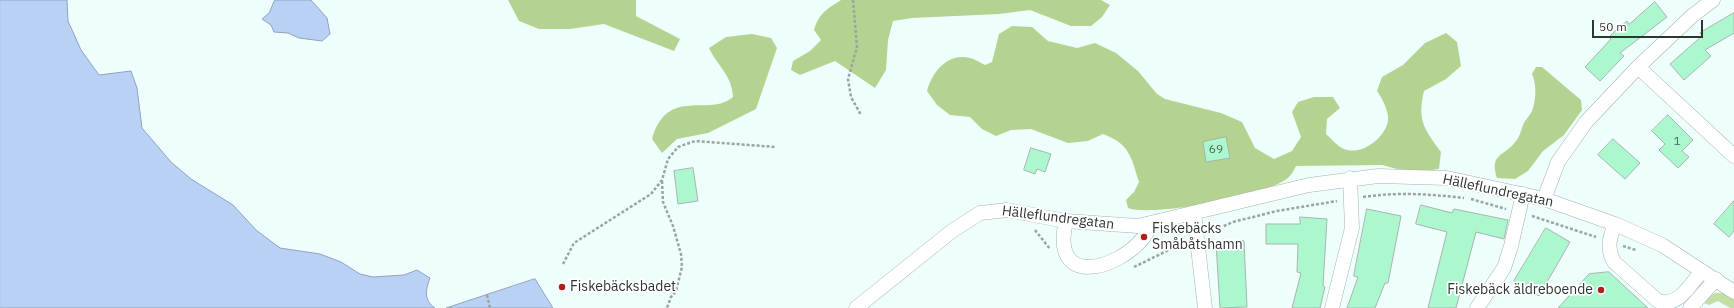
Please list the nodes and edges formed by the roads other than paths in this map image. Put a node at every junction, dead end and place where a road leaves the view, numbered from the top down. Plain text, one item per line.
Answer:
1 (1713, 0) edge
2 (1638, 67) junction
3 (1734, 156) edge
4 (1350, 178) junction
5 (1523, 194) junction
6 (1544, 199) junction
7 (1194, 213) junction
8 (1066, 221) junction
9 (1151, 224) junction
10 (1616, 224) junction
11 (1702, 271) junction
12 (1716, 279) junction
13 (1734, 292) edge
14 (856, 308) edge
15 (1205, 308) edge
16 (1332, 308) edge
17 (1477, 308) edge
18 (1690, 308) edge

1 - 2 street
2 - 3 street
2 - 6 street
4 - 5 street, Hälleflundregatan
4 - 7 street, Hälleflundregatan
4 - 16 street
5 - 6 street, Hälleflundregatan
5 - 17 street
6 - 10 street, Hälleflundregatan
7 - 9 street, Hälleflundregatan
7 - 15 street
8 - 9 street, Hälleflundregatan
8 - 9 street
8 - 14 street, Hälleflundregatan
10 - 11 street, Hälleflundregatan
10 - 11 street
11 - 12 street, Hälleflundregatan
12 - 13 street, Hälleflundregatan
12 - 18 street

